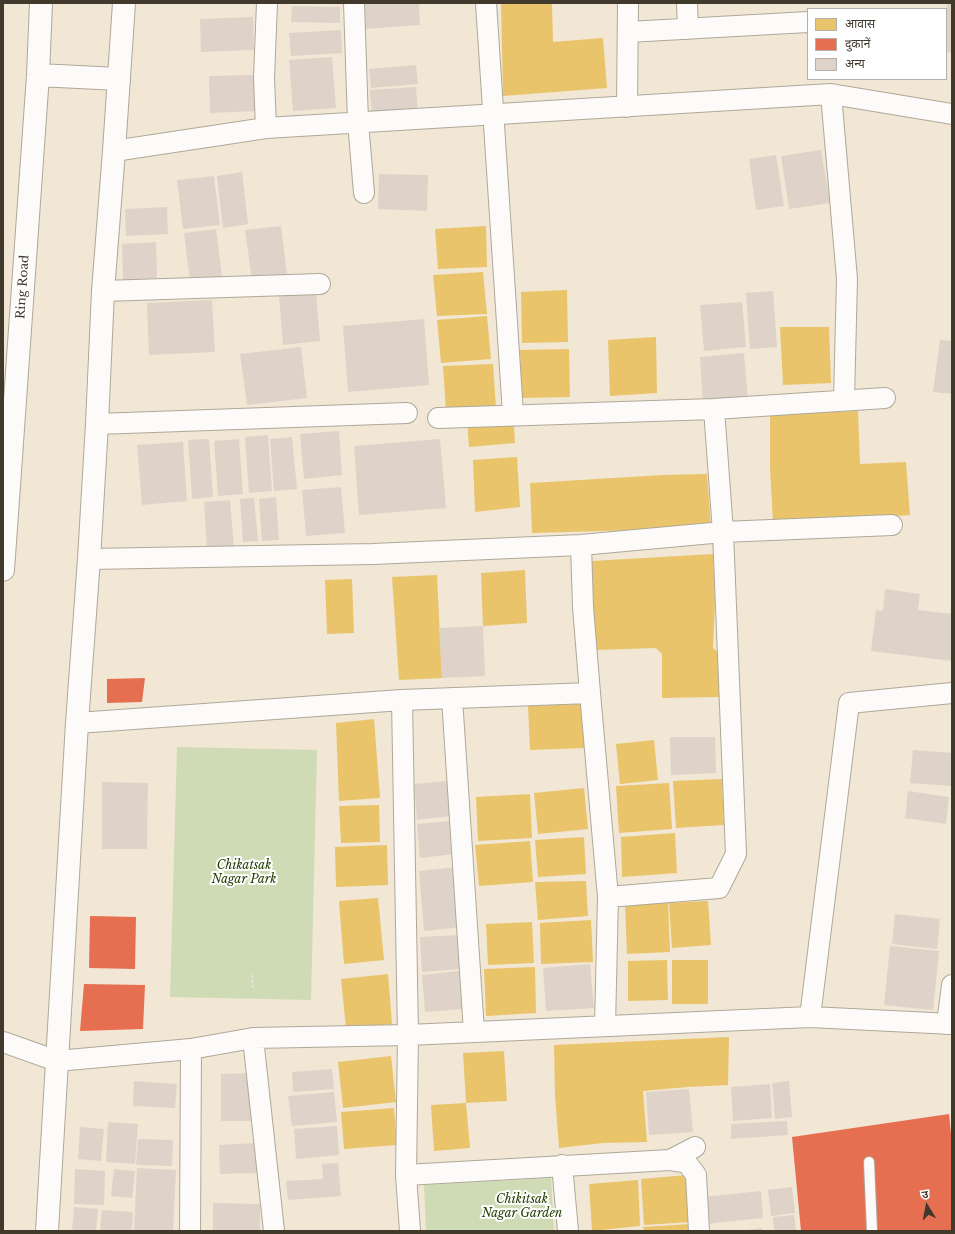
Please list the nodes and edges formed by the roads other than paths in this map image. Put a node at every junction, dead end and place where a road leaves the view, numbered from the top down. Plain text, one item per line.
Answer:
1 (41, 3) edge
2 (124, 3) edge
3 (267, 3) edge
4 (354, 3) edge
5 (486, 3) edge
6 (628, 3) edge
7 (687, 3) edge
8 (807, 22) edge
9 (688, 28) junction
10 (628, 32) junction
11 (38, 75) junction
12 (119, 79) junction
13 (831, 94) junction
14 (627, 107) junction
15 (493, 114) junction
16 (952, 114) edge
17 (358, 122) junction
18 (266, 128) junction
19 (114, 151) junction
20 (364, 193) dead end
21 (320, 284) dead end
22 (103, 291) junction
23 (884, 398) dead end
24 (844, 400) junction
25 (714, 409) junction
26 (407, 413) dead end
27 (513, 414) junction
28 (438, 418) dead end
29 (97, 424) junction
30 (892, 525) dead end
31 (723, 532) junction
32 (581, 545) junction
33 (89, 559) junction
34 (3, 570) edge
35 (590, 693) junction
36 (952, 693) edge
37 (452, 698) junction
38 (402, 700) junction
39 (77, 723) junction
40 (608, 897) junction
41 (952, 985) edge
42 (810, 1017) junction
43 (950, 1024) edge
44 (605, 1026) junction
45 (474, 1032) junction
46 (408, 1035) junction
47 (253, 1038) junction
48 (3, 1042) edge
49 (191, 1049) junction
50 (57, 1061) junction
51 (696, 1147) dead end
52 (670, 1160) junction
53 (869, 1162) dead end
54 (562, 1165) junction
55 (406, 1175) junction
56 (48, 1231) edge
57 (190, 1231) edge
58 (274, 1231) edge
59 (410, 1231) edge
60 (568, 1231) edge
61 (699, 1231) edge
62 (872, 1231) edge

1 - 11 street, Ring Road
2 - 12 street
3 - 18 street
4 - 17 street
5 - 15 street
6 - 10 street
7 - 9 street
8 - 9 street
9 - 10 street
10 - 14 street
11 - 12 street
11 - 34 street, Ring Road
12 - 19 street
13 - 14 street
13 - 16 street
13 - 24 street
14 - 15 street
15 - 17 street
15 - 27 street
17 - 18 street
17 - 20 street
18 - 19 street
19 - 22 street
21 - 22 street
22 - 29 street
23 - 24 street
24 - 25 street
25 - 27 street
25 - 31 street
26 - 29 street
27 - 28 street
29 - 33 street
30 - 31 street
31 - 32 street
31 - 40 street
32 - 33 street
32 - 35 street
33 - 39 street
35 - 37 street
35 - 40 street
36 - 42 street
37 - 38 street
37 - 45 street
38 - 39 street
38 - 46 street
39 - 50 street
40 - 44 street
41 - 43 street
42 - 43 street
42 - 44 street
44 - 45 street
45 - 46 street
46 - 47 street
46 - 55 street
47 - 49 street
47 - 58 street
48 - 50 street
49 - 50 street
49 - 57 street
50 - 56 street
51 - 52 street
52 - 54 street
52 - 61 street
53 - 62 lane
54 - 55 street
54 - 60 street
55 - 59 street

